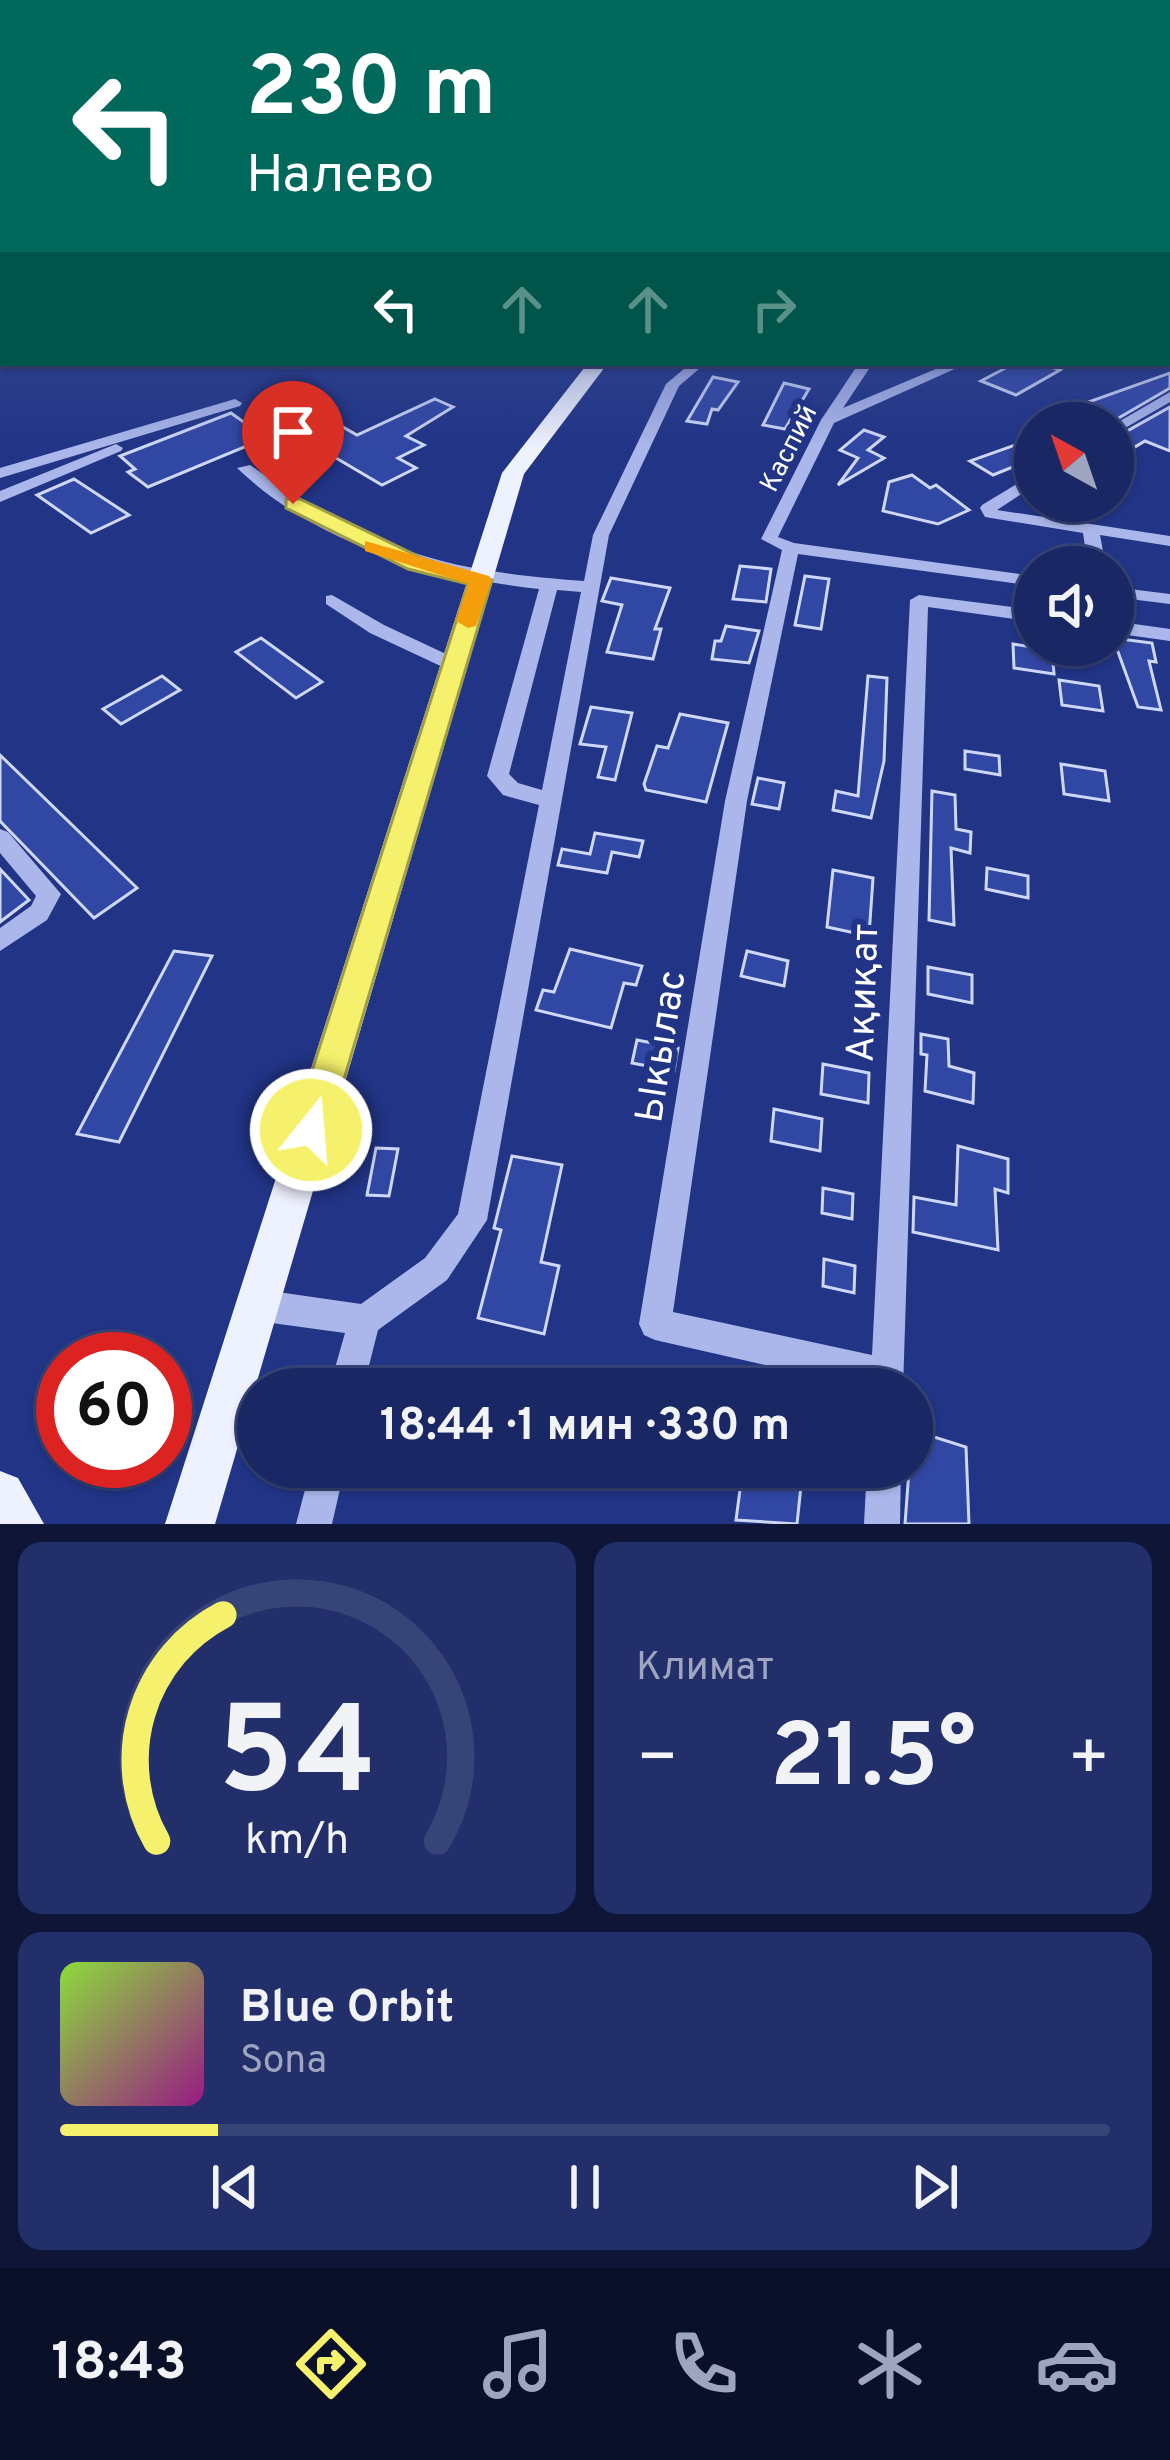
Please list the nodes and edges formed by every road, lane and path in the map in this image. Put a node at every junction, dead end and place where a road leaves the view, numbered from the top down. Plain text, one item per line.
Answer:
1 (596, 366) edge
2 (695, 366) edge
3 (864, 366) edge
4 (954, 366) edge
5 (1170, 396) edge
6 (235, 403) dead end
7 (1134, 418) edge
8 (828, 420) junction
9 (116, 448) dead end
10 (245, 468) dead end
11 (0, 473) edge
12 (1014, 491) edge
13 (0, 497) edge
14 (1014, 521) edge
15 (1025, 522) edge
16 (1091, 530) junction
17 (1170, 541) edge
18 (1093, 546) edge
19 (790, 548) junction
20 (1014, 578) edge
21 (481, 580) junction
22 (549, 585) junction
23 (590, 587) junction
24 (1134, 595) edge
25 (1170, 599) edge
26 (332, 600) dead end
27 (1014, 613) edge
28 (1134, 630) edge
29 (1170, 635) edge
30 (454, 665) junction
31 (550, 800) junction
32 (0, 838) edge
33 (0, 941) edge
34 (257, 1305) junction
35 (365, 1320) junction
36 (352, 1368) edge
37 (832, 1368) edge
38 (889, 1368) edge
39 (323, 1488) edge
40 (883, 1488) edge
41 (0, 1496) edge
42 (19, 1524) edge
43 (190, 1524) edge
44 (314, 1524) edge
45 (882, 1524) edge

1 - 21 main road
2 - 23 street
3 - 8 street, Каспий
4 - 8 street
5 - 7 street
6 - 11 street
8 - 19 street, Каспий
9 - 13 street
10 - 21 street
12 - 14 street
15 - 16 street
16 - 17 street
16 - 18 street
19 - 20 street
19 - 37 street, Ыкылас
21 - 22 street
21 - 30 main road
22 - 23 street
22 - 31 street
23 - 31 street
24 - 25 street
26 - 30 street
27 - 38 street, Ақиқат
28 - 29 street
30 - 34 main road
31 - 35 street
32 - 33 street
34 - 35 street
34 - 43 main road
35 - 36 street
39 - 44 street
40 - 45 street
41 - 42 main road

